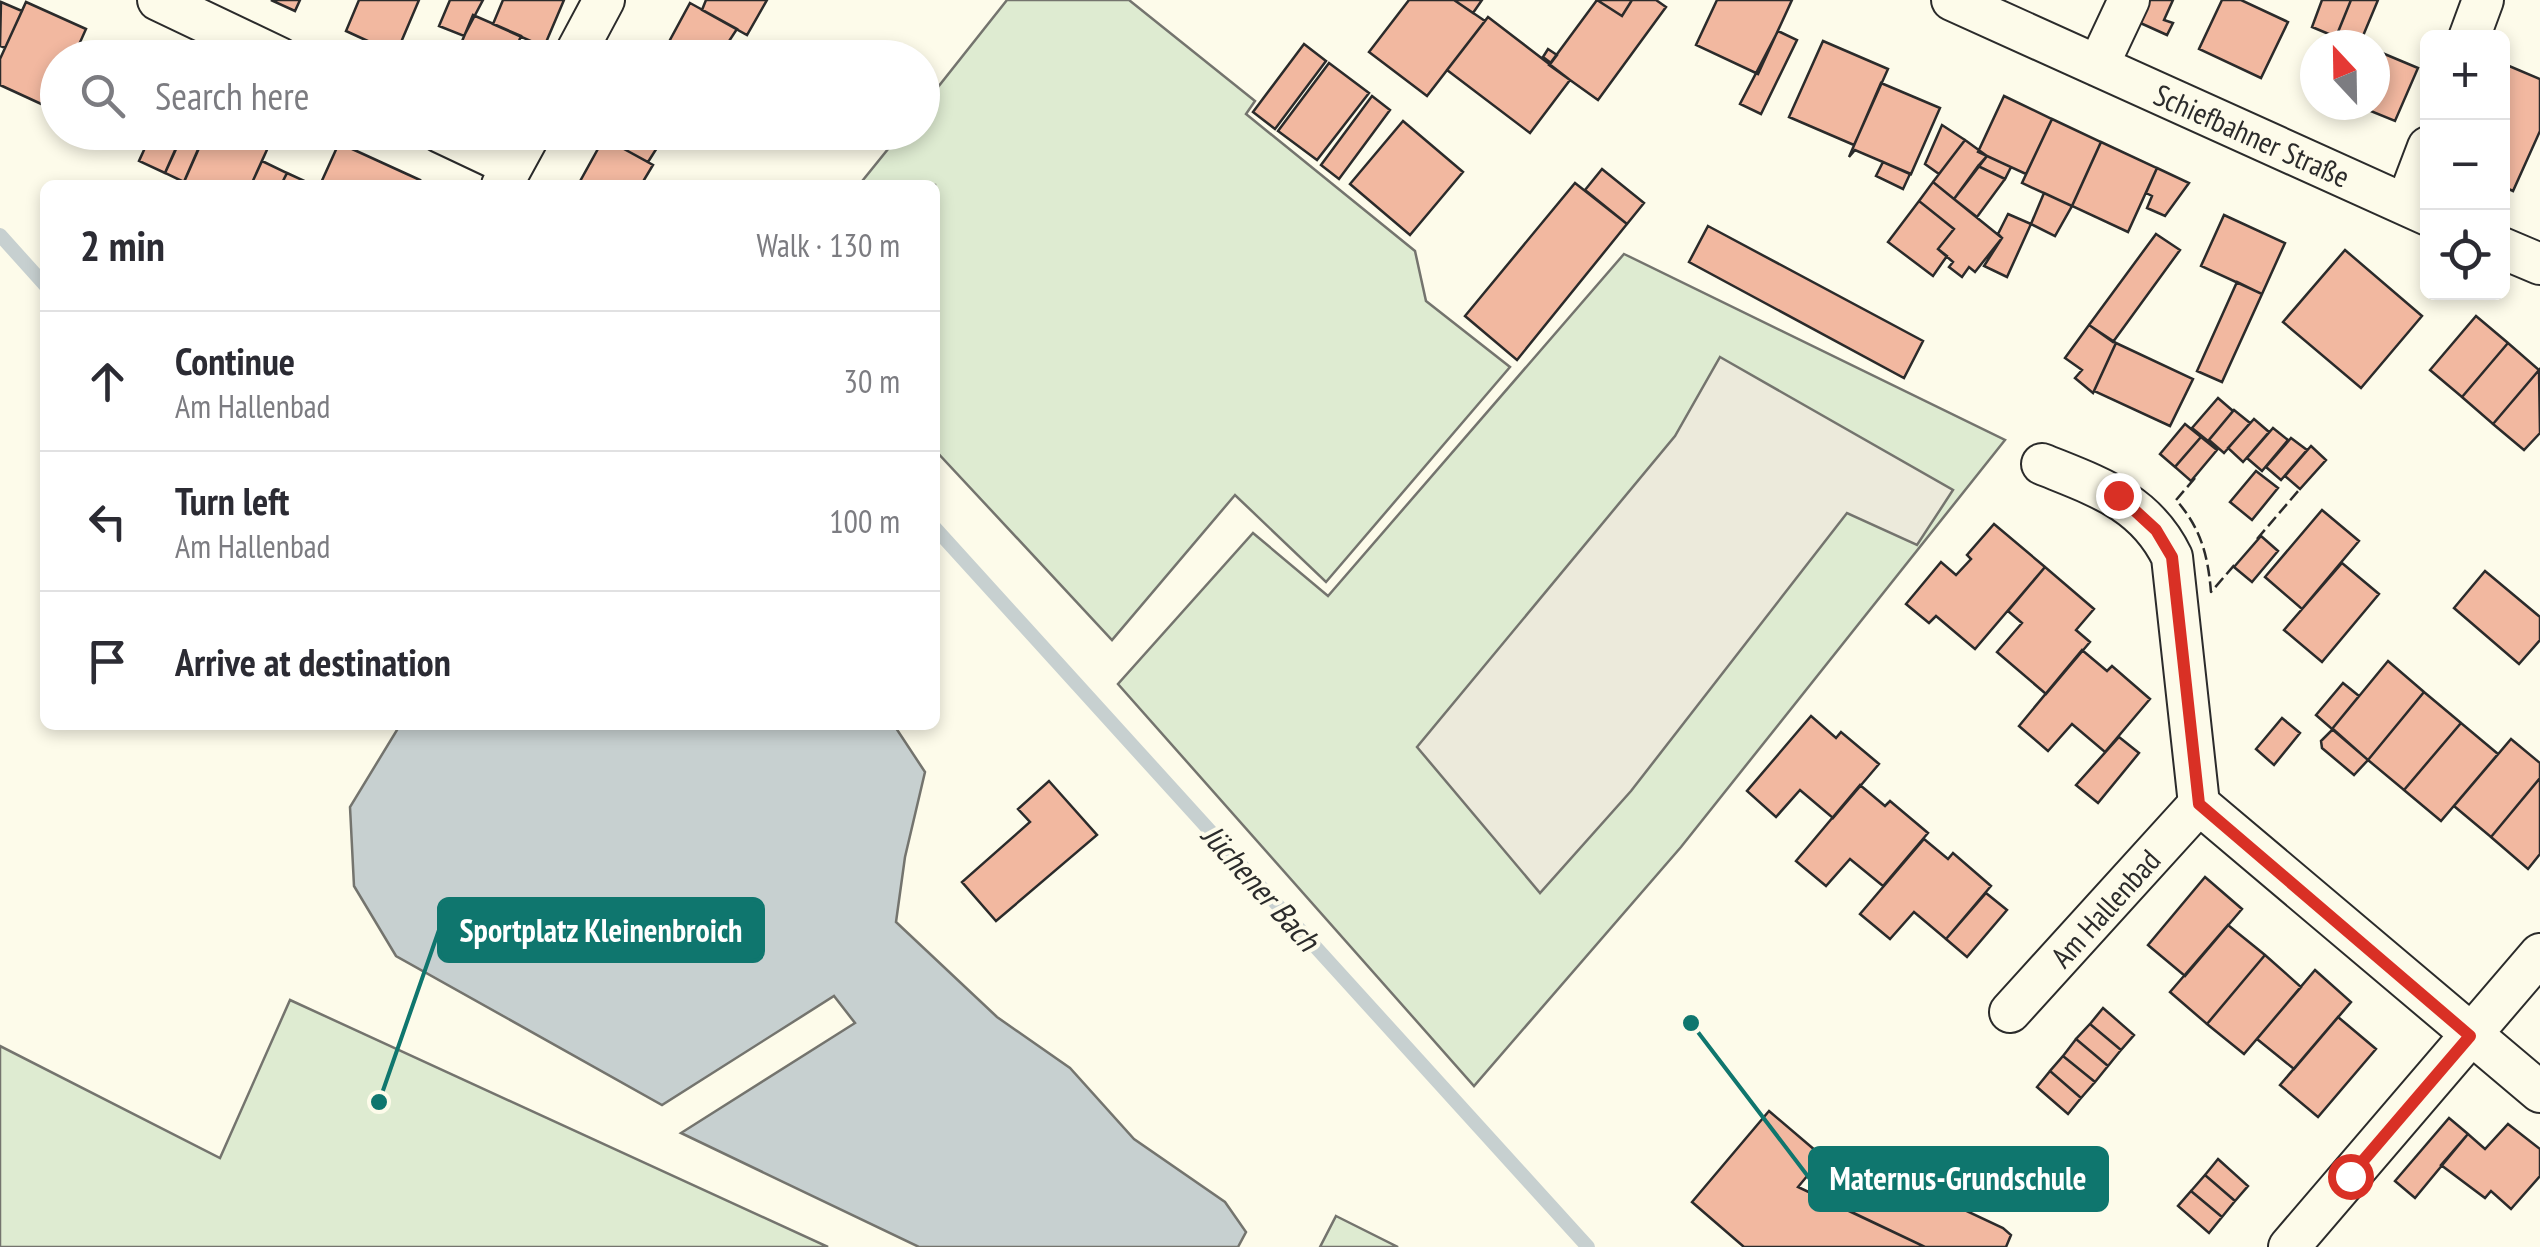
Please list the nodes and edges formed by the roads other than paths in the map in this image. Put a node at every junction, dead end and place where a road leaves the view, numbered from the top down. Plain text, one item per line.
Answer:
1 (158, 0) edge
2 (604, 0) edge
3 (1952, 0) edge
4 (2130, 0) edge
5 (2483, 0) edge
6 (2472, 30) edge
7 (242, 40) edge
8 (582, 40) edge
9 (2098, 66) junction
10 (487, 150) edge
11 (515, 161) edge
12 (2416, 210) edge
13 (2510, 251) edge
14 (2540, 264) edge
15 (2042, 464) dead end
16 (2199, 804) junction
17 (2540, 954) edge
18 (2010, 1012) dead end
19 (2470, 1036) junction
20 (2540, 1092) edge
21 (2290, 1247) edge

1 - 7 street
2 - 8 street
3 - 9 street, Schiefbahner Straße
4 - 9 street
5 - 6 street
9 - 12 street, Schiefbahner Straße
10 - 11 street
13 - 14 street
15 - 16 street
16 - 18 street, Am Hallenbad
16 - 19 street
17 - 19 street
19 - 20 street
19 - 21 street

